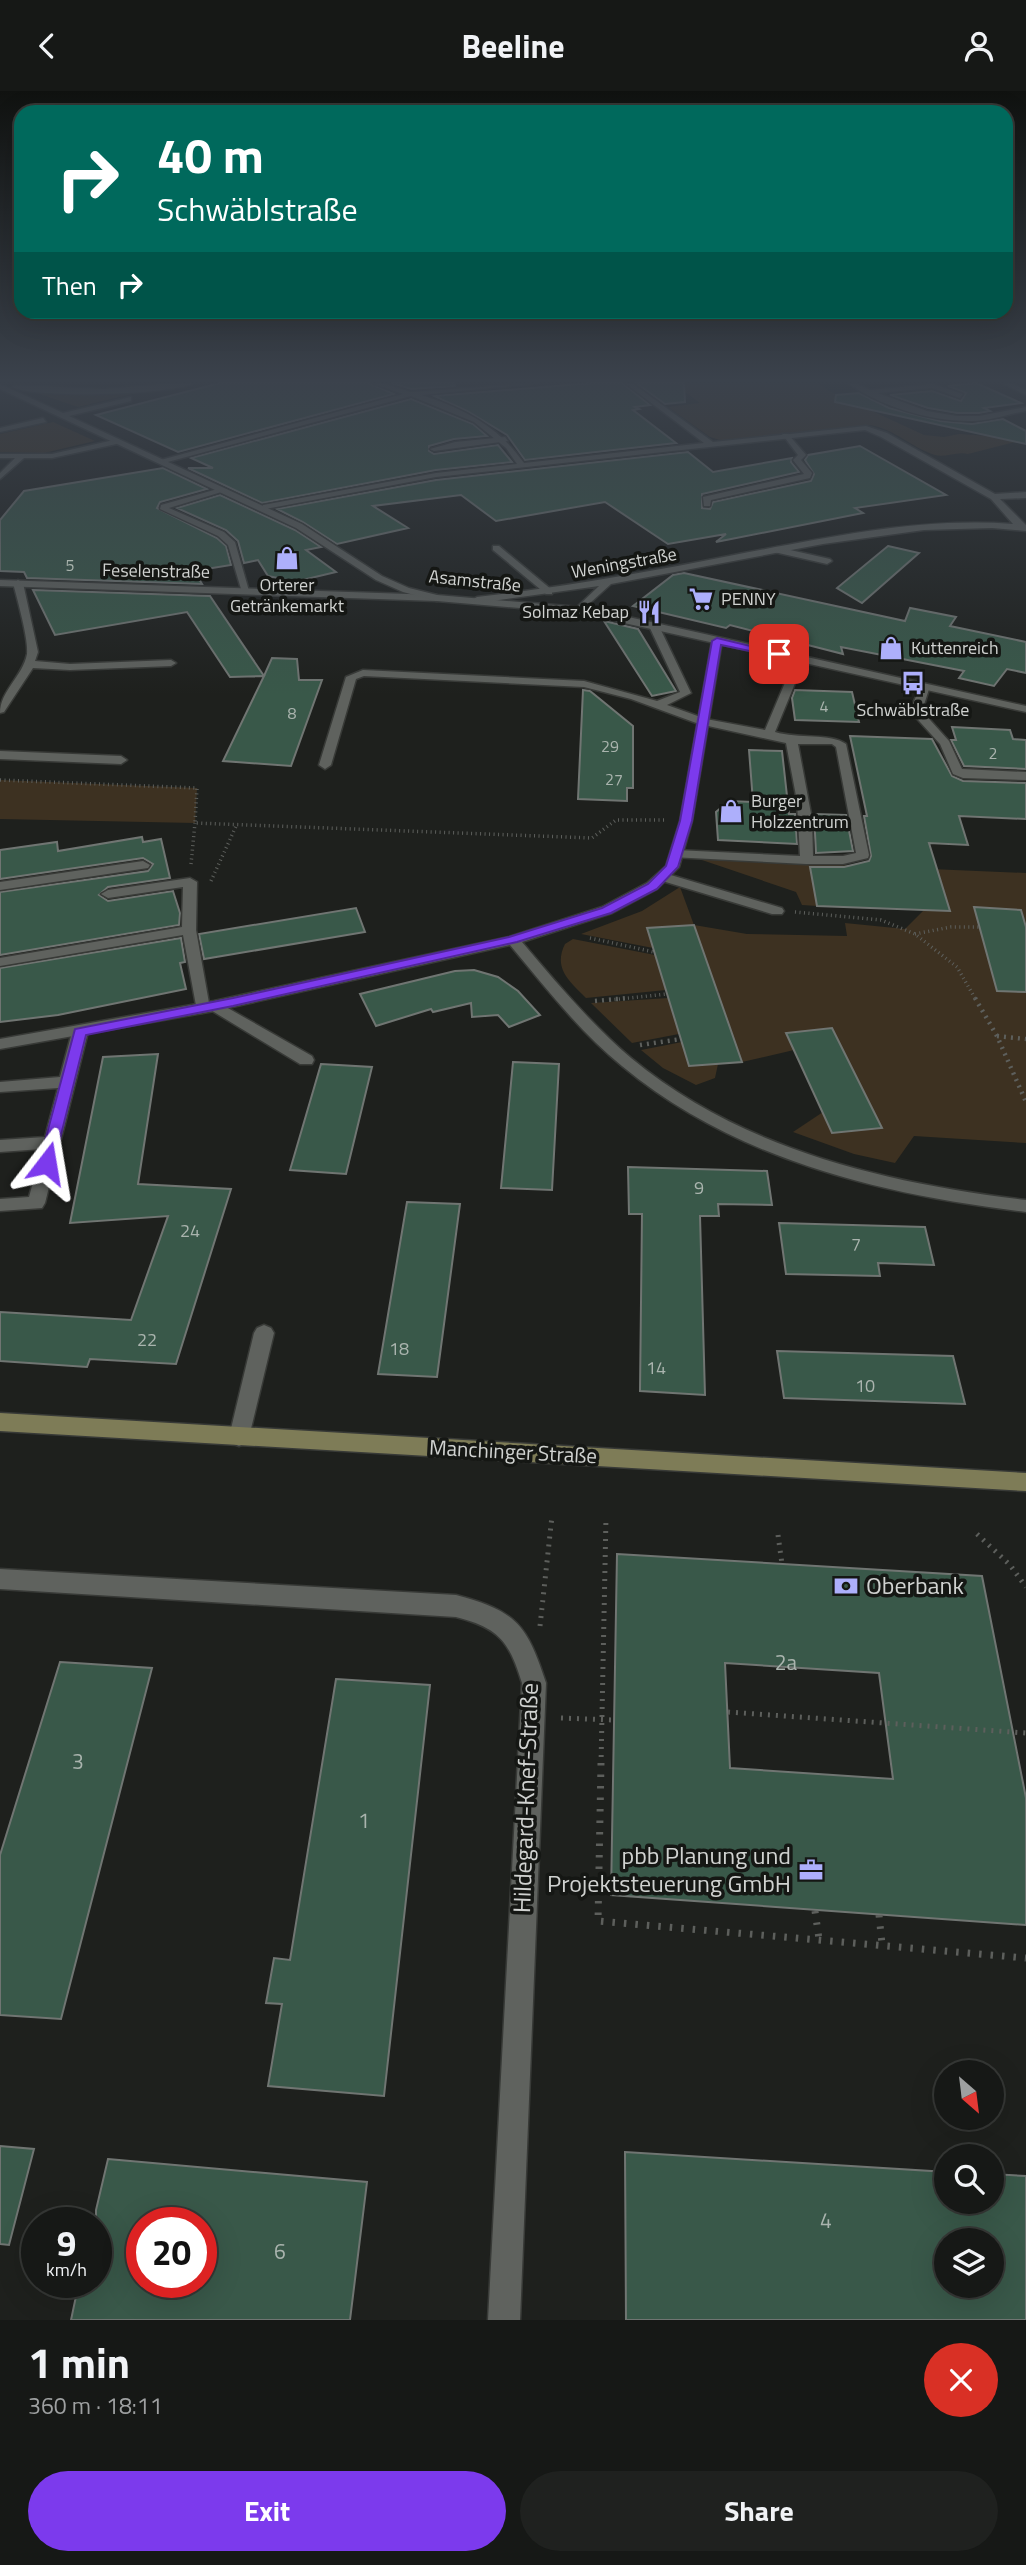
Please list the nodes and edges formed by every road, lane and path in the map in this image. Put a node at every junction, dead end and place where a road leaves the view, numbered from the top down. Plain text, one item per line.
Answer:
1 (218, 487) edge
2 (366, 487) edge
3 (754, 487) edge
4 (976, 487) edge
5 (225, 490) junction
6 (1026, 495) edge
7 (994, 497) junction
8 (707, 504) dead end
9 (262, 508) junction
10 (1023, 528) edge
11 (496, 548) dead end
12 (777, 550) junction
13 (827, 561) dead end
14 (617, 581) junction
15 (387, 582) junction
16 (0, 583) edge
17 (18, 583) junction
18 (246, 589) junction
19 (318, 592) junction
20 (549, 592) junction
21 (437, 597) junction
22 (477, 600) junction
23 (579, 610) junction
24 (654, 627) junction
25 (717, 641) junction
26 (800, 659) junction
27 (171, 663) dead end
28 (28, 664) junction
29 (925, 686) junction
30 (657, 705) junction
31 (1026, 709) edge
32 (0, 711) edge
33 (703, 722) junction
34 (769, 734) junction
35 (791, 741) junction
36 (0, 755) edge
37 (121, 760) dead end
38 (325, 765) dead end
39 (1026, 776) edge
40 (0, 780) edge
41 (686, 821) junction
42 (195, 823) junction
43 (676, 854) junction
44 (806, 860) junction
45 (143, 865) dead end
46 (664, 877) junction
47 (190, 882) junction
48 (0, 886) edge
49 (108, 894) dead end
50 (777, 911) joint
51 (562, 925) junction
52 (979, 927) dead end
53 (189, 930) junction
54 (915, 934) junction
55 (513, 940) junction
56 (654, 952) dead end
57 (0, 962) edge
58 (667, 994) dead end
59 (567, 1004) junction
60 (208, 1007) junction
61 (80, 1032) junction
62 (997, 1037) junction
63 (681, 1039) dead end
64 (1026, 1039) edge
65 (0, 1045) edge
66 (613, 1049) junction
67 (306, 1061) dead end
68 (67, 1082) junction
69 (0, 1087) edge
70 (1026, 1102) edge
71 (52, 1142) junction
72 (0, 1146) edge
73 (0, 1205) edge
74 (1026, 1206) edge
75 (264, 1333) dead end
76 (0, 1422) edge
77 (239, 1437) junction
78 (1026, 1482) edge
79 (552, 1516) dead end
80 (606, 1517) dead end
81 (977, 1534) dead end
82 (778, 1535) dead end
83 (782, 1564) dead end
84 (0, 1579) edge
85 (1026, 1587) edge
86 (534, 1683) junction
87 (727, 1712) dead end
88 (532, 1716) junction
89 (601, 1719) junction
90 (614, 1720) dead end
91 (1026, 1733) edge
92 (815, 1911) dead end
93 (879, 1915) dead end
94 (819, 1939) junction
95 (883, 1944) junction
96 (1026, 1958) edge
97 (504, 2320) edge

1 - 5 street, Asamstraße
2 - 9 street
3 - 8 street
4 - 7 street
5 - 9 street, Asamstraße
5 - 18 street
6 - 7 street
7 - 10 street
9 - 15 street, Asamstraße
10 - 12 street, Weningstraße
11 - 20 street
12 - 13 street
12 - 14 street, Weningstraße
14 - 20 street, Weningstraße
14 - 23 street
15 - 19 street
15 - 21 street, Asamstraße
16 - 17 street, Feselenstraße
17 - 18 street, Feselenstraße
17 - 28 street
18 - 19 street, Feselenstraße
19 - 21 street, Feselenstraße
20 - 22 street, Weningstraße
21 - 22 street, Asamstraße
22 - 23 street, Asamstraße
23 - 24 street, Asamstraße
24 - 25 street, Asamstraße
24 - 30 street
25 - 26 street, Asamstraße
25 - 33 street
26 - 29 street, Asamstraße
26 - 34 street
27 - 28 street
28 - 32 street
29 - 31 street, Asamstraße
29 - 39 street
30 - 33 street
30 - 38 street
33 - 34 street
33 - 41 street
34 - 35 street
35 - 44 street
35 - 44 street
36 - 37 street
40 - 42 path
41 - 42 path
41 - 43 street
42 - 47 path
43 - 44 street
43 - 46 street
45 - 48 street
46 - 50 street
46 - 51 street
47 - 49 street
47 - 53 street
50 - 54 path
51 - 55 street
51 - 56 path
52 - 54 path
53 - 57 street
53 - 60 street
54 - 62 path
55 - 59 street
55 - 60 street
58 - 59 path
59 - 66 street
60 - 61 street
60 - 67 street
61 - 65 street
61 - 68 street
62 - 64 path
62 - 70 path
63 - 66 path
66 - 74 street
68 - 69 street
68 - 71 street
71 - 72 street
71 - 73 street
75 - 77 street
76 - 77 main road, Manchinger Straße
77 - 78 main road, Manchinger Straße
79 - 86 path
80 - 89 path
81 - 85 path
82 - 83 path
84 - 86 street, Hildegard-Knef-Straße
86 - 88 street, Hildegard-Knef-Straße
87 - 91 path
88 - 89 path
88 - 97 street, Hildegard-Knef-Straße
89 - 90 path
89 - 94 path
92 - 94 path
93 - 95 path
94 - 95 path
95 - 96 path

